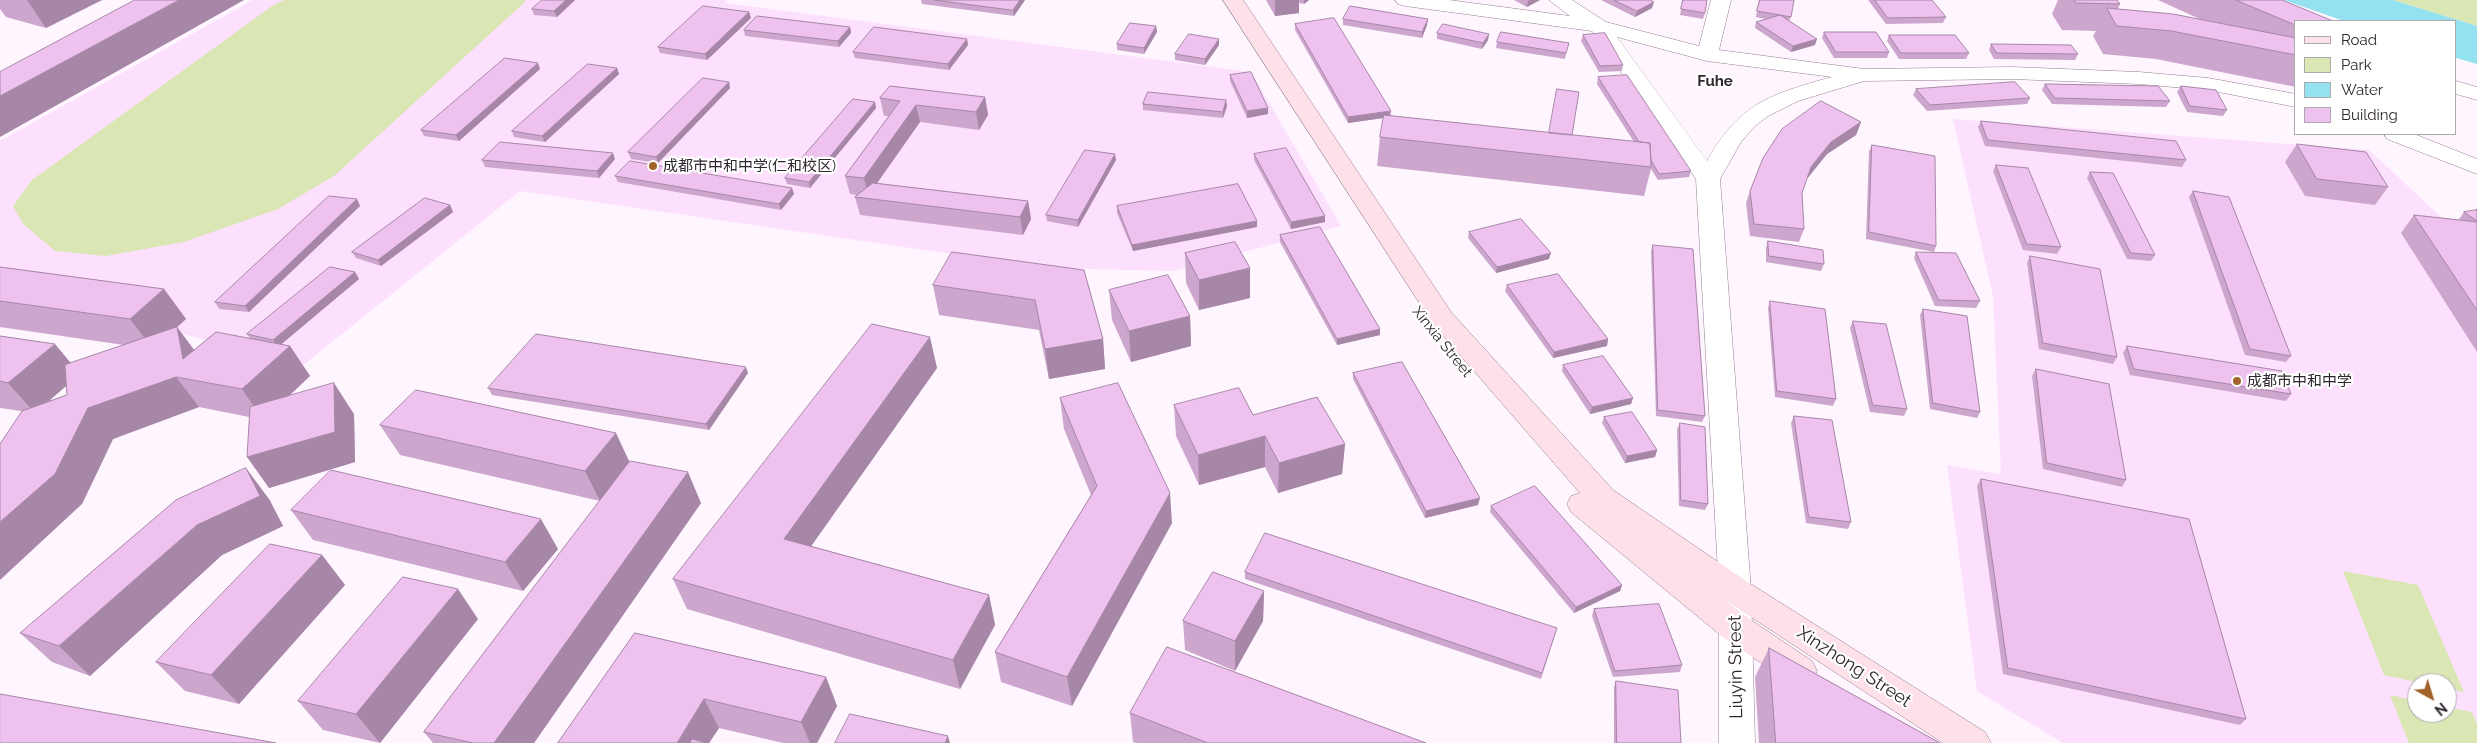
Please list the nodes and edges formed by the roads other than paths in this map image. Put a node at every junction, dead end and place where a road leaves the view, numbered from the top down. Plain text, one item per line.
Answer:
1 (1213, 0) edge
2 (1233, 0) edge
3 (1405, 0) edge
4 (1559, 0) edge
5 (1721, 0) edge
6 (1599, 26) junction
7 (1707, 55) junction
8 (1864, 75) junction
9 (2457, 87) edge
10 (2477, 94) edge
11 (2294, 100) edge
12 (2397, 135) edge
13 (2477, 167) edge
14 (1708, 179) junction
15 (1735, 590) junction
16 (1736, 628) junction
17 (1824, 686) edge
18 (1737, 743) edge
19 (1973, 743) edge

1 - 16 main road, Xinxia Street
2 - 15 main road, Xinxia Street
3 - 6 street
4 - 6 street
5 - 7 street
6 - 7 street
6 - 14 street
7 - 8 street
8 - 11 street
8 - 14 street
9 - 10 street
12 - 13 street
14 - 15 street, Liuyin Street
15 - 16 street, Liuyin Street
15 - 19 main road, Xinzhong Street
16 - 17 main road, Xinzhong Street
16 - 18 street, Liuyin Street

